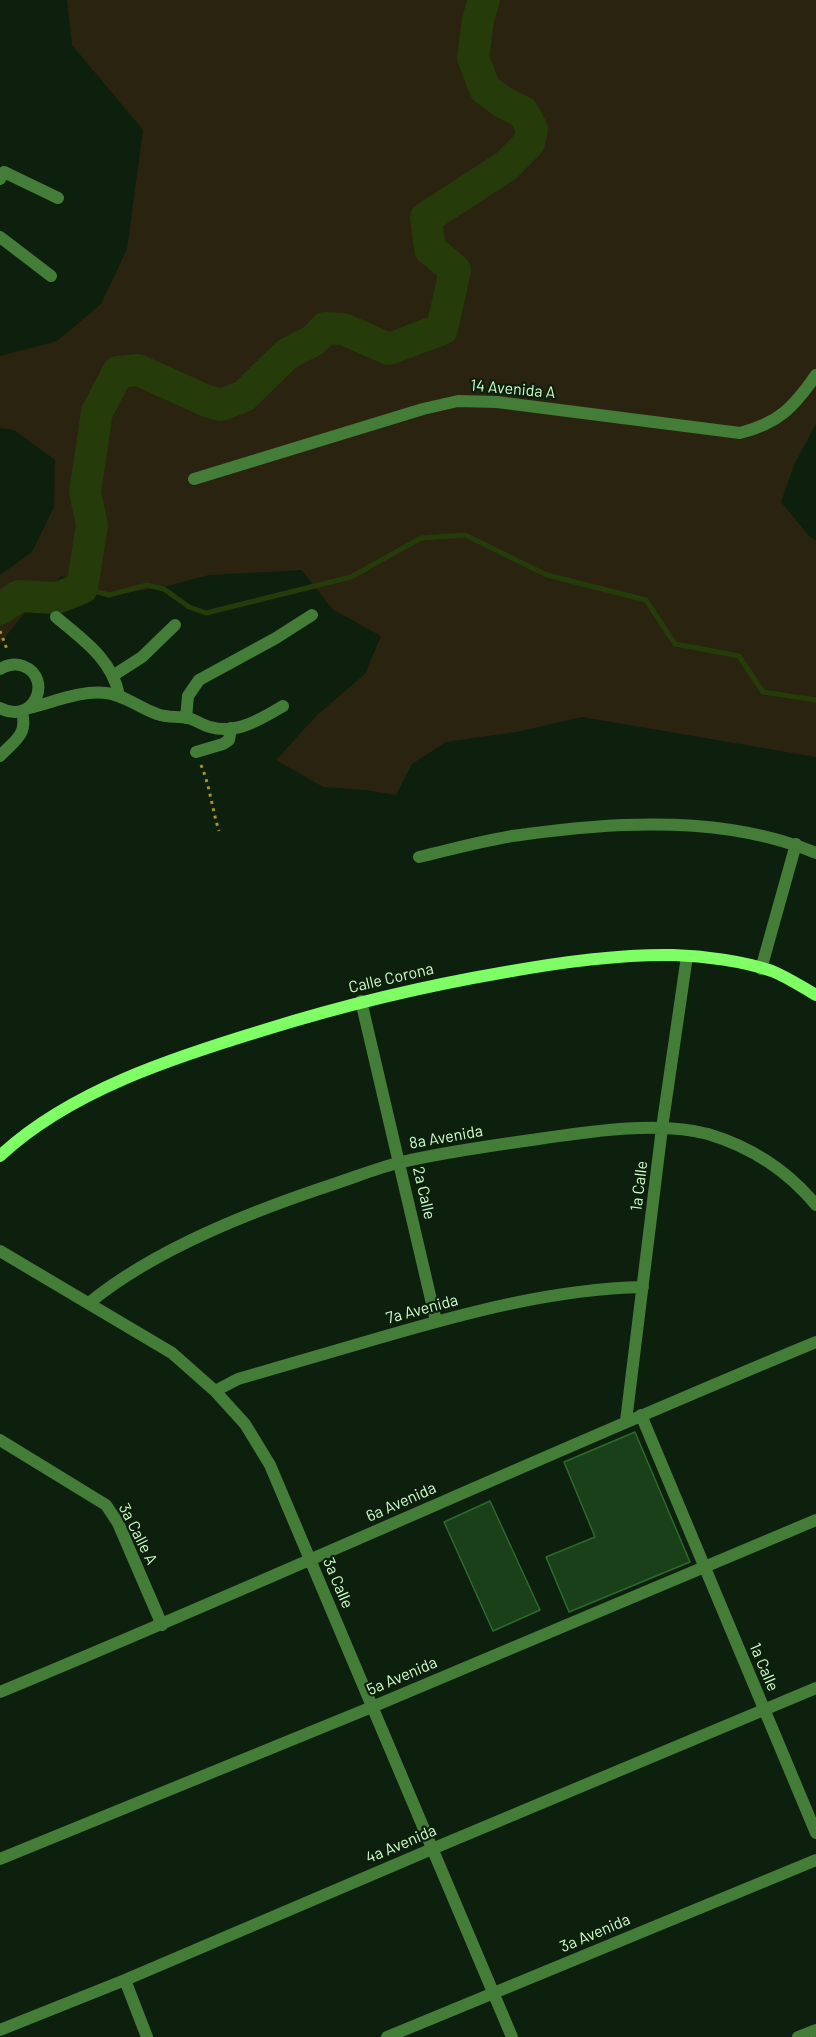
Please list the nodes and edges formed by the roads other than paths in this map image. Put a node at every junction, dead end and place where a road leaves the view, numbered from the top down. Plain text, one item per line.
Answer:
1 (0, 179) edge
2 (58, 198) dead end
3 (0, 237) edge
4 (51, 276) dead end
5 (816, 375) edge
6 (194, 479) dead end
7 (312, 615) dead end
8 (56, 617) dead end
9 (175, 625) dead end
10 (0, 669) edge
11 (114, 675) junction
12 (119, 695) junction
13 (283, 706) dead end
14 (0, 708) edge
15 (26, 710) junction
16 (186, 718) junction
17 (231, 728) junction
18 (196, 752) road end
19 (0, 756) edge
20 (796, 844) junction
21 (816, 853) edge
22 (419, 857) dead end
23 (687, 956) junction
24 (761, 969) junction
25 (816, 994) edge
26 (362, 1001) junction
27 (662, 1128) junction
28 (0, 1156) edge
29 (400, 1162) junction
30 (816, 1205) edge
31 (0, 1251) edge
32 (643, 1287) junction
33 (89, 1303) junction
34 (436, 1321) junction
35 (816, 1342) edge
36 (215, 1391) junction
37 (641, 1415) junction
38 (626, 1421) junction
39 (0, 1440) edge
40 (816, 1520) edge
41 (310, 1561) junction
42 (703, 1567) junction
43 (162, 1625) junction
44 (816, 1688) edge
45 (0, 1692) edge
46 (372, 1707) junction
47 (764, 1710) junction
48 (816, 1833) edge
49 (432, 1848) junction
50 (0, 1859) edge
51 (816, 1860) edge
52 (125, 1980) junction
53 (493, 1994) junction
54 (0, 2030) edge
55 (816, 2030) edge
56 (147, 2037) edge
57 (387, 2037) edge
58 (512, 2037) edge
59 (798, 2037) edge

1 - 2 street
3 - 4 street
5 - 6 street, 14 Avenida A
7 - 16 street
8 - 11 street
9 - 11 street
10 - 15 street
11 - 12 street
12 - 15 street
12 - 16 street
13 - 17 street
14 - 15 street
15 - 19 street
16 - 17 street
17 - 18 street
20 - 21 street
20 - 22 street
20 - 24 street
23 - 24 street, Calle Corona
23 - 26 street, Calle Corona
23 - 27 street, 1a Calle
24 - 25 street, Calle Corona
26 - 28 street, Calle Corona
26 - 29 street, 2a Calle
27 - 29 street, 8a Avenida
27 - 30 street, 8a Avenida
27 - 32 street, 1a Calle
29 - 33 street, 8a Avenida
29 - 34 street, 2a Calle
31 - 33 street, 3a Calle
32 - 34 street, 7a Avenida
32 - 38 street, 1a Calle
33 - 36 street, 3a Calle
34 - 36 street, 7a Avenida
35 - 37 street, 6a Avenida
36 - 41 street, 3a Calle
37 - 38 street, 6a Avenida
37 - 42 street, 1a Calle
38 - 41 street, 6a Avenida
39 - 43 street, 3a Calle A
40 - 42 street, 5a Avenida
41 - 43 street, 6a Avenida
41 - 46 street, 3a Calle
42 - 46 street, 5a Avenida
42 - 47 street, 1a Calle
43 - 45 street, 6a Avenida
44 - 47 street, 4a Avenida
46 - 49 street, 3a Calle
46 - 50 street, 5a Avenida
47 - 48 street, 1a Calle
47 - 49 street, 4a Avenida
49 - 52 street, 4a Avenida
49 - 53 street, 3a Calle
51 - 53 street, 3a Avenida
52 - 54 street, 4a Avenida
52 - 56 street
53 - 57 street, 3a Avenida
53 - 58 street, 3a Calle
55 - 59 street

